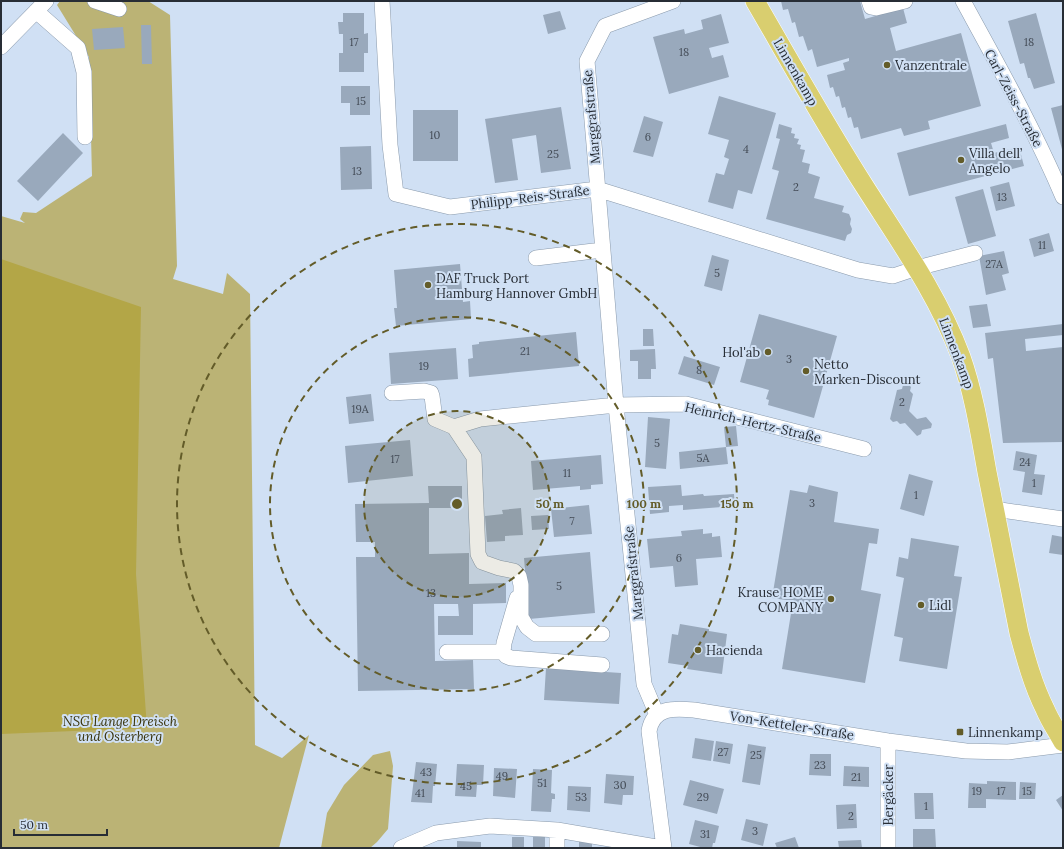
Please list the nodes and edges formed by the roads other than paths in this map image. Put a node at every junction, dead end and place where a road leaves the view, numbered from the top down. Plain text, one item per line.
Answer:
1 (95, 1) edge
2 (382, 1) edge
3 (673, 1) edge
4 (755, 1) edge
5 (869, 1) edge
6 (905, 1) edge
7 (963, 1) edge
8 (41, 6) edge
9 (119, 9) dead end
10 (1, 47) edge
11 (85, 137) dead end
12 (597, 189) junction
13 (1063, 197) edge
14 (602, 250) junction
15 (975, 253) dead end
16 (536, 258) dead end
17 (917, 268) junction
18 (392, 393) dead end
19 (616, 405) junction
20 (454, 427) junction
21 (864, 448) dead end
22 (994, 509) junction
23 (1063, 519) edge
24 (521, 585) junction
25 (602, 634) dead end
26 (447, 652) dead end
27 (503, 652) junction
28 (602, 665) dead end
29 (657, 715) junction
30 (888, 741) junction
31 (1063, 742) edge
32 (1063, 745) edge
33 (557, 830) junction
34 (436, 841) edge
35 (401, 848) edge
36 (557, 848) edge
37 (663, 848) edge
38 (888, 848) edge

1 - 9 street
2 - 12 street, Philipp-Reis-Straße
3 - 12 street, Marggrafstraße
4 - 17 main road, Linnenkamp
5 - 6 street
7 - 13 street, Carl-Zeiss-Straße
8 - 10 street
8 - 11 street
12 - 14 street, Marggrafstraße
12 - 17 street, Philipp-Reis-Straße
14 - 16 street
14 - 19 street, Marggrafstraße
15 - 17 street, Philipp-Reis-Straße
17 - 22 main road, Linnenkamp
18 - 20 street
19 - 20 street
19 - 21 street, Heinrich-Hertz-Straße
19 - 29 street, Marggrafstraße
20 - 24 street
22 - 23 street
22 - 31 main road, Linnenkamp
24 - 25 street
24 - 27 street
26 - 27 street
27 - 28 street
29 - 30 street, Von-Ketteler-Straße
29 - 37 street
30 - 32 street, Von-Ketteler-Straße
30 - 38 street, Bergäcker
33 - 34 street
33 - 36 street
33 - 37 street
34 - 35 street

